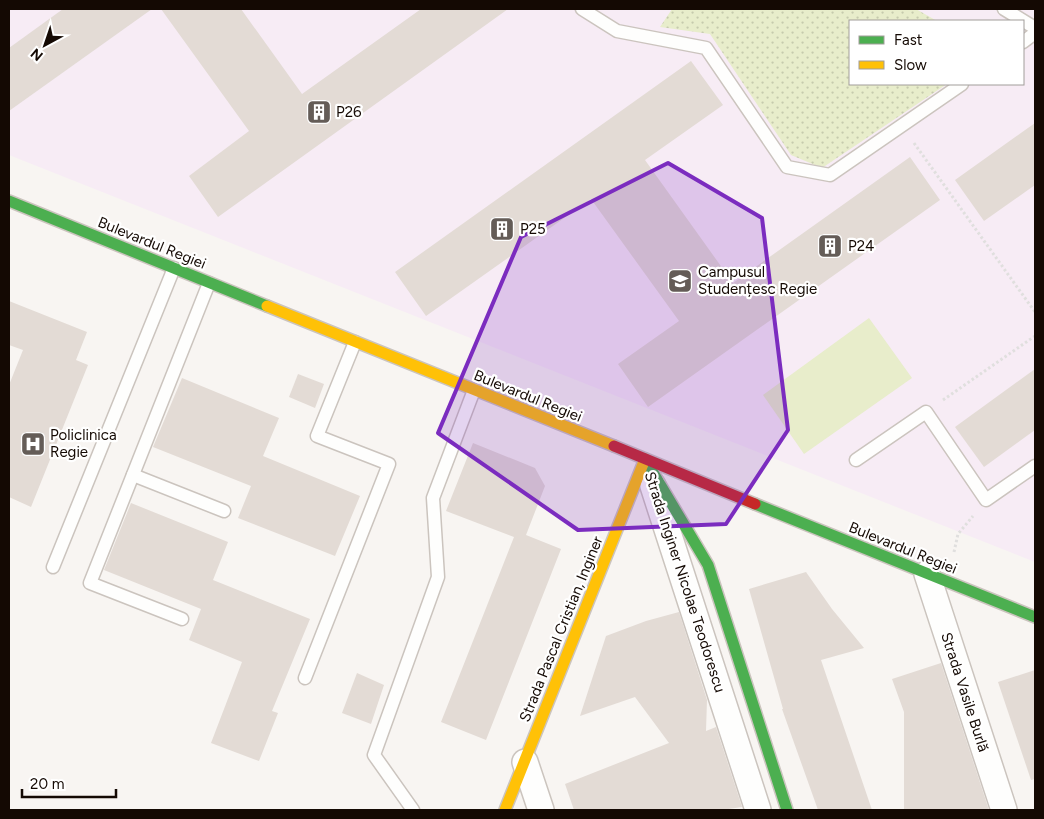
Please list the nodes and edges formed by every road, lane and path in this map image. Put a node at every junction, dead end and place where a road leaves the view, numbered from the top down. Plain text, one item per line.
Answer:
1 (582, 9) edge
2 (1004, 9) edge
3 (1022, 20) edge
4 (1024, 21) edge
5 (1035, 28) edge
6 (1035, 33) edge
7 (1024, 41) edge
8 (961, 85) edge
9 (902, 126) junction
10 (9, 201) edge
11 (174, 268) junction
12 (209, 282) junction
13 (1035, 312) edge
14 (1035, 336) edge
15 (355, 342) junction
16 (474, 390) junction
17 (926, 412) junction
18 (645, 459) junction
19 (856, 460) dead end
20 (1035, 466) edge
21 (133, 475) junction
22 (986, 500) junction
23 (224, 511) dead end
24 (53, 567) dead end
25 (937, 578) junction
26 (1035, 618) edge
27 (182, 619) dead end
28 (305, 678) dead end
29 (525, 762) junction
30 (413, 810) edge
31 (505, 810) edge
32 (541, 810) edge
33 (758, 810) edge
34 (787, 810) edge
35 (1004, 810) edge

1 - 9 lane
2 - 3 lane
4 - 5 lane
6 - 7 lane
8 - 9 lane
9 - 13 path
10 - 11 street, Bulevardul Regiei
11 - 12 street, Bulevardul Regiei
11 - 24 lane
12 - 15 street, Bulevardul Regiei
12 - 21 lane
14 - 17 path
15 - 16 street, Bulevardul Regiei
15 - 28 lane
16 - 18 street, Bulevardul Regiei
16 - 30 lane
17 - 19 lane
17 - 22 lane
18 - 25 street, Bulevardul Regiei
18 - 29 street, Strada Pascal Cristian, Inginer
18 - 33 street, Strada Inginer Nicolae Teodorescu
18 - 34 street, Strada Inginer Nicolae Teodorescu
20 - 22 lane
21 - 23 lane
21 - 27 lane
22 - 25 path
25 - 26 street, Bulevardul Regiei
25 - 35 street, Strada Vasile Burlă
29 - 31 street, Strada Pascal Cristian, Inginer
29 - 32 street

